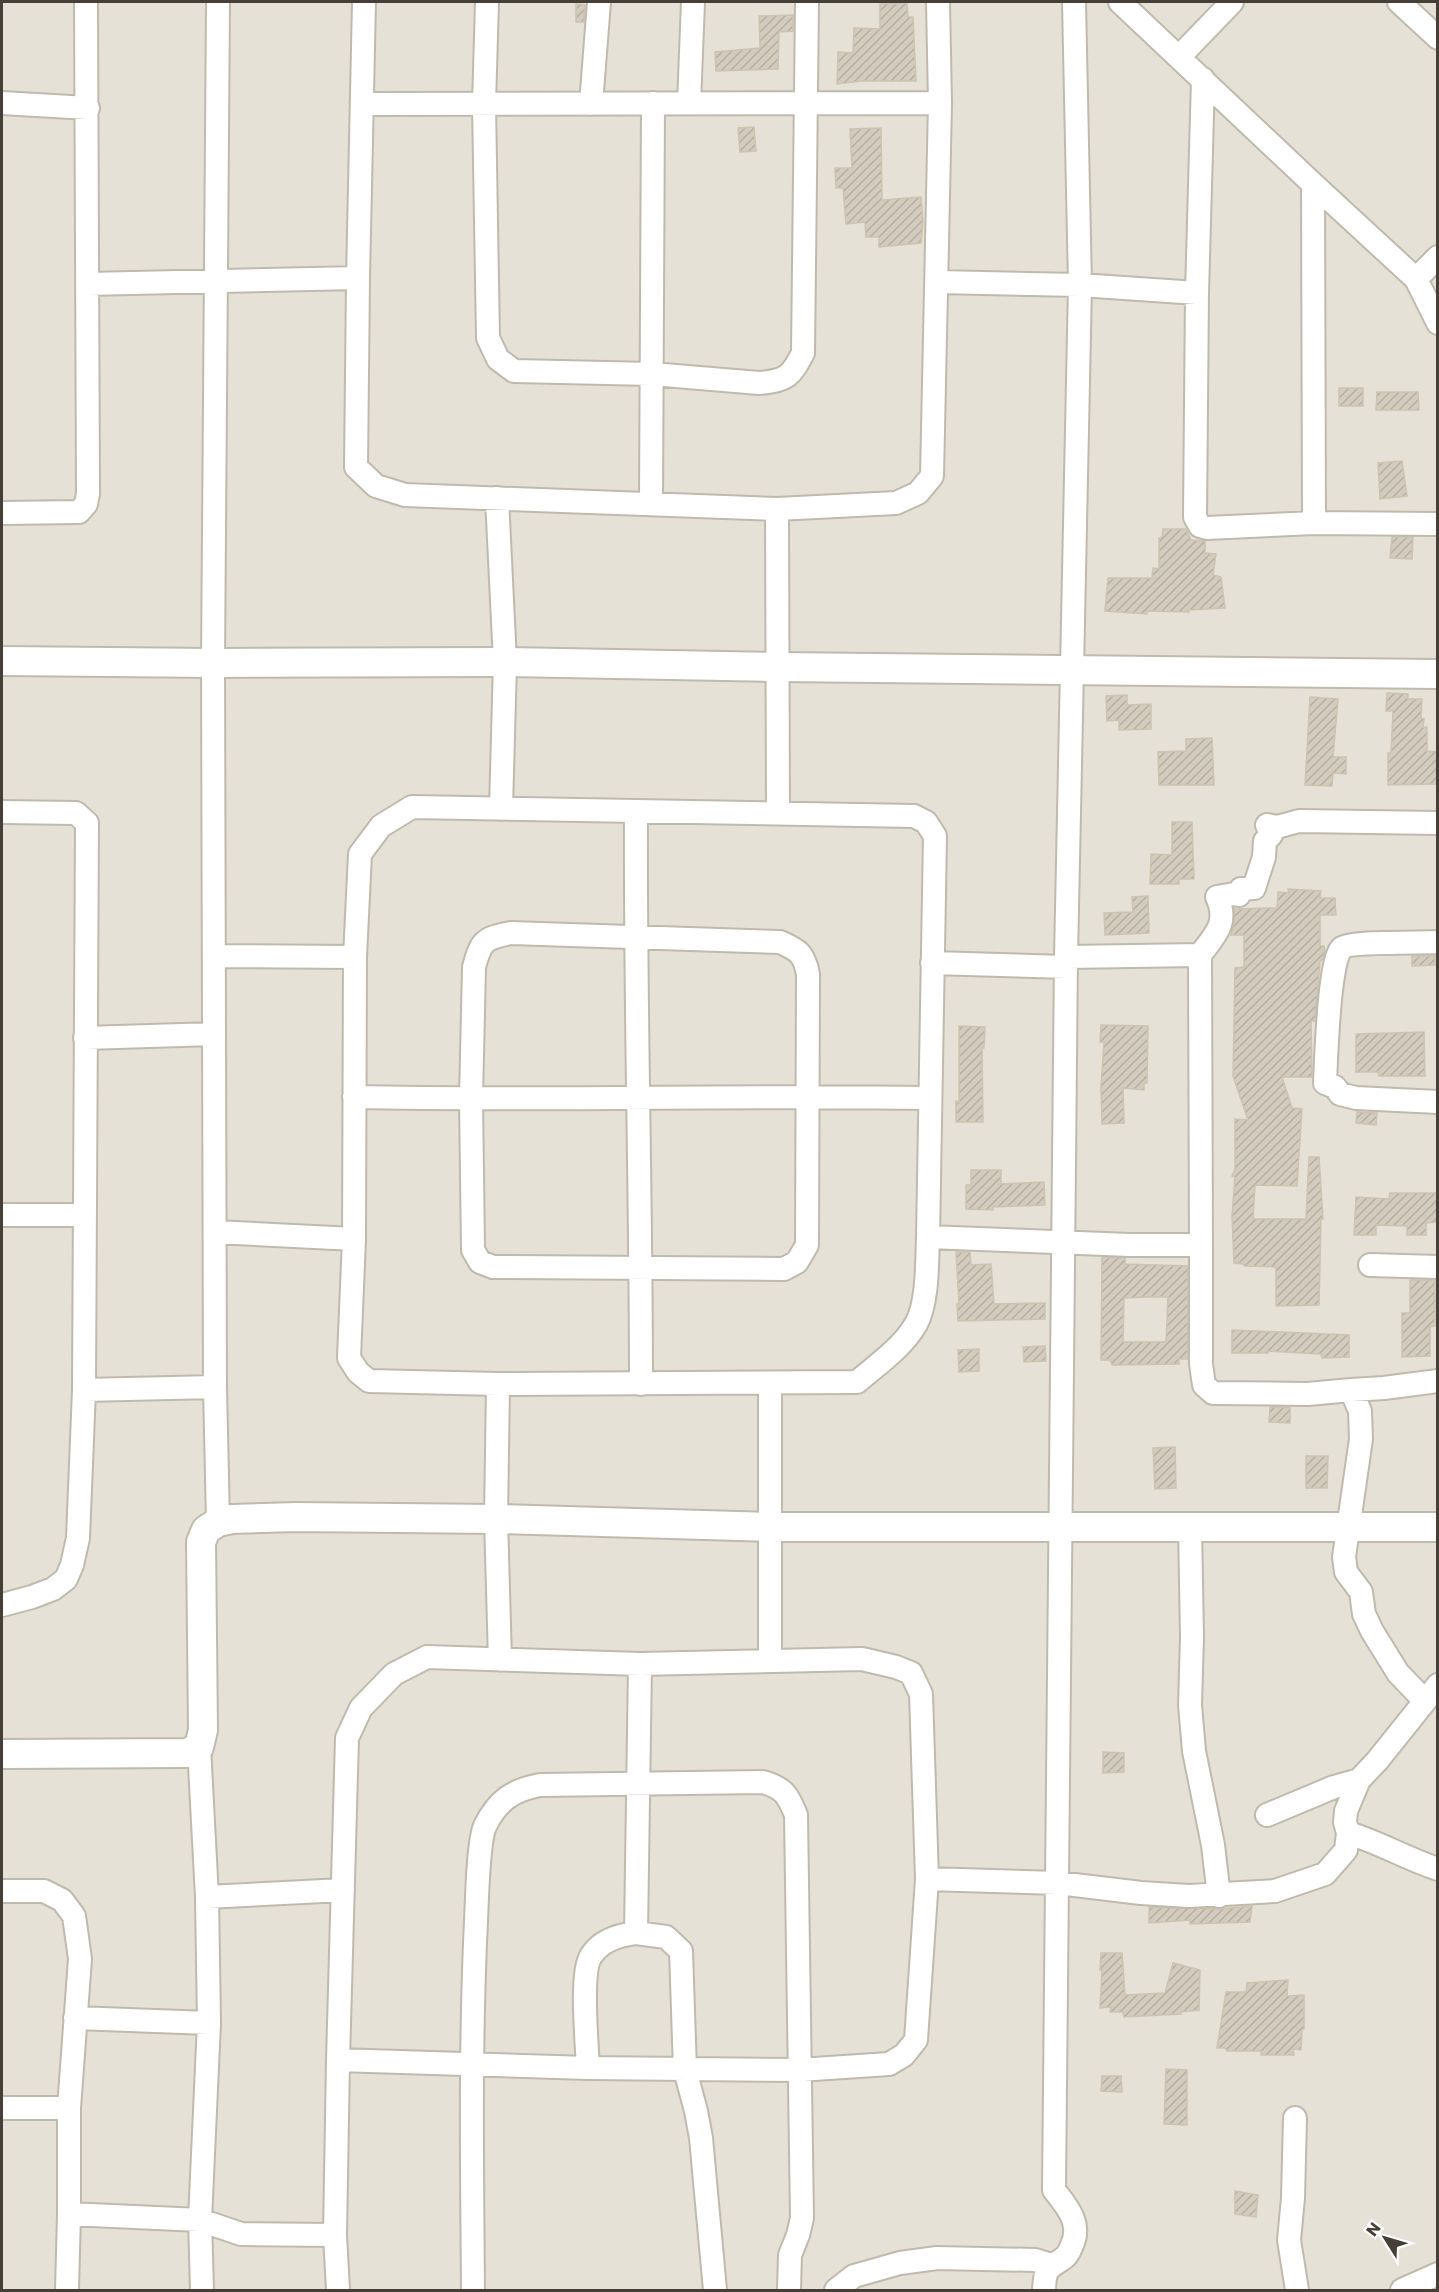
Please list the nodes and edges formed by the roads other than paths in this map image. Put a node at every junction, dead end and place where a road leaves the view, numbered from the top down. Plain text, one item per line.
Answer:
1 (86, 2) edge
2 (218, 2) edge
3 (364, 2) edge
4 (487, 2) edge
5 (599, 2) edge
6 (693, 2) edge
7 (807, 2) edge
8 (938, 2) edge
9 (1074, 2) edge
10 (1120, 2) edge
11 (1232, 2) edge
12 (1399, 2) edge
13 (1436, 33) edge
14 (1179, 57) junction
15 (1203, 79) junction
16 (2, 103) edge
17 (689, 103) junction
18 (806, 103) junction
19 (940, 103) junction
20 (362, 104) junction
21 (484, 104) junction
22 (591, 104) junction
23 (653, 104) junction
24 (87, 108) junction
25 (1312, 184) junction
26 (1437, 257) edge
27 (358, 278) junction
28 (1416, 279) junction
29 (216, 280) junction
30 (937, 282) junction
31 (87, 284) junction
32 (1080, 285) junction
33 (1197, 293) junction
34 (1437, 323) edge
35 (652, 374) junction
36 (497, 498) junction
37 (651, 503) junction
38 (777, 509) junction
39 (2, 513) edge
40 (1314, 523) junction
41 (1437, 524) edge
42 (2, 661) edge
43 (505, 662) junction
44 (213, 663) junction
45 (778, 667) junction
46 (1071, 669) junction
47 (1437, 674) edge
48 (501, 809) junction
49 (2, 812) edge
50 (636, 812) junction
51 (778, 813) junction
52 (1437, 823) edge
53 (635, 937) junction
54 (1437, 942) edge
55 (1200, 955) junction
56 (214, 956) junction
57 (355, 957) junction
58 (1066, 962) junction
59 (932, 963) junction
60 (214, 1034) junction
61 (85, 1038) junction
62 (807, 1096) junction
63 (354, 1097) junction
64 (639, 1098) junction
65 (929, 1098) junction
66 (471, 1099) junction
67 (1437, 1102) edge
68 (2, 1215) edge
69 (84, 1215) junction
70 (215, 1232) junction
71 (928, 1237) junction
72 (354, 1239) junction
73 (1063, 1243) junction
74 (1201, 1245) junction
75 (1370, 1265) dead end
76 (1437, 1267) edge
77 (641, 1269) junction
78 (1437, 1381) edge
79 (770, 1383) junction
80 (498, 1384) junction
81 (641, 1384) junction
82 (215, 1388) junction
83 (84, 1390) junction
84 (1351, 1390) junction
85 (496, 1519) junction
86 (218, 1522) junction
87 (1060, 1526) junction
88 (1190, 1526) junction
89 (1347, 1526) junction
90 (771, 1527) junction
91 (1437, 1527) edge
92 (2, 1605) edge
93 (500, 1660) junction
94 (770, 1661) junction
95 (640, 1664) junction
96 (1431, 1692) edge
97 (199, 1747) junction
98 (2, 1754) edge
99 (1359, 1780) junction
100 (637, 1784) junction
101 (1268, 1815) dead end
102 (1348, 1833) junction
103 (1437, 1869) edge
104 (927, 1879) junction
105 (1058, 1883) junction
106 (343, 1890) junction
107 (2, 1891) edge
108 (1219, 1896) junction
109 (207, 1897) junction
110 (636, 1933) junction
111 (75, 2018) junction
112 (209, 2023) junction
113 (338, 2060) junction
114 (470, 2064) junction
115 (588, 2068) junction
116 (685, 2070) junction
117 (799, 2070) junction
118 (2, 2108) edge
119 (69, 2108) junction
120 (1295, 2118) dead end
121 (69, 2214) junction
122 (200, 2220) junction
123 (335, 2235) junction
124 (1051, 2265) junction
125 (1437, 2274) edge
126 (67, 2290) edge
127 (202, 2290) edge
128 (338, 2290) edge
129 (473, 2290) edge
130 (715, 2290) edge
131 (789, 2290) edge
132 (836, 2290) edge
133 (1044, 2290) edge
134 (1297, 2290) edge
135 (1402, 2290) edge

1 - 24 street
2 - 29 street
3 - 20 street
4 - 21 street
5 - 22 street
6 - 17 street
7 - 18 street
8 - 19 street
9 - 32 street
10 - 14 street
11 - 14 street
12 - 13 street
14 - 15 street
15 - 25 street
15 - 33 street
16 - 24 street
17 - 18 street
17 - 23 street
18 - 19 street
18 - 35 street
19 - 30 street
20 - 21 street
20 - 27 street
21 - 22 street
21 - 35 street
22 - 23 street
23 - 35 street
24 - 31 street
25 - 28 street
25 - 40 street
26 - 28 street
27 - 29 street
27 - 36 street
28 - 34 street
29 - 31 street
29 - 44 street
30 - 32 street
30 - 38 street
31 - 39 street
32 - 33 street
32 - 46 street
33 - 40 street
35 - 37 street
36 - 37 street
36 - 43 street
37 - 38 street
38 - 45 street
40 - 41 street
42 - 44 street
43 - 44 street
43 - 45 street
43 - 48 street
44 - 56 street
45 - 46 street
45 - 51 street
46 - 47 street
46 - 58 street
48 - 50 street
48 - 57 street
49 - 61 street
50 - 51 street
50 - 53 street
51 - 59 street
52 - 55 street
53 - 62 street
53 - 64 street
53 - 66 street
54 - 67 street
55 - 58 street
55 - 74 street
56 - 57 street
56 - 60 street
57 - 63 street
58 - 59 street
58 - 73 street
59 - 65 street
60 - 61 street
60 - 70 street
61 - 69 street
62 - 64 street
62 - 65 street
62 - 77 street
63 - 66 street
63 - 72 street
64 - 66 street
64 - 77 street
65 - 71 street
66 - 77 street
68 - 69 street
69 - 83 street
70 - 72 street
70 - 82 street
71 - 73 street
71 - 79 street
72 - 80 street
73 - 74 street
73 - 87 street
74 - 84 street
75 - 76 street
77 - 81 street
78 - 84 street
79 - 81 street
79 - 90 street
80 - 81 street
80 - 85 street
82 - 83 street
82 - 86 street
83 - 92 street
84 - 89 street
85 - 86 street
85 - 90 street
85 - 93 street
86 - 97 street
87 - 88 street
87 - 90 street
87 - 105 street
88 - 89 street
88 - 108 street
89 - 91 street
89 - 96 street
90 - 94 street
93 - 95 street
93 - 106 street
94 - 95 street
94 - 104 street
95 - 100 street
96 - 99 street
97 - 98 street
97 - 109 street
99 - 101 street
99 - 102 street
100 - 110 street
100 - 114 street
100 - 117 street
102 - 103 street
102 - 108 street
104 - 105 street
104 - 117 street
105 - 108 street
105 - 124 street
106 - 109 street
106 - 113 street
107 - 111 street
109 - 112 street
110 - 115 street
110 - 116 street
111 - 112 street
111 - 119 street
112 - 122 street
113 - 114 street
113 - 123 street
114 - 115 street
114 - 129 street
115 - 116 street
116 - 117 street
116 - 130 street
117 - 131 street
118 - 119 street
119 - 121 street
120 - 134 street
121 - 122 street
121 - 126 street
122 - 123 street
122 - 127 street
123 - 128 street
124 - 132 street
124 - 133 street
125 - 135 street

